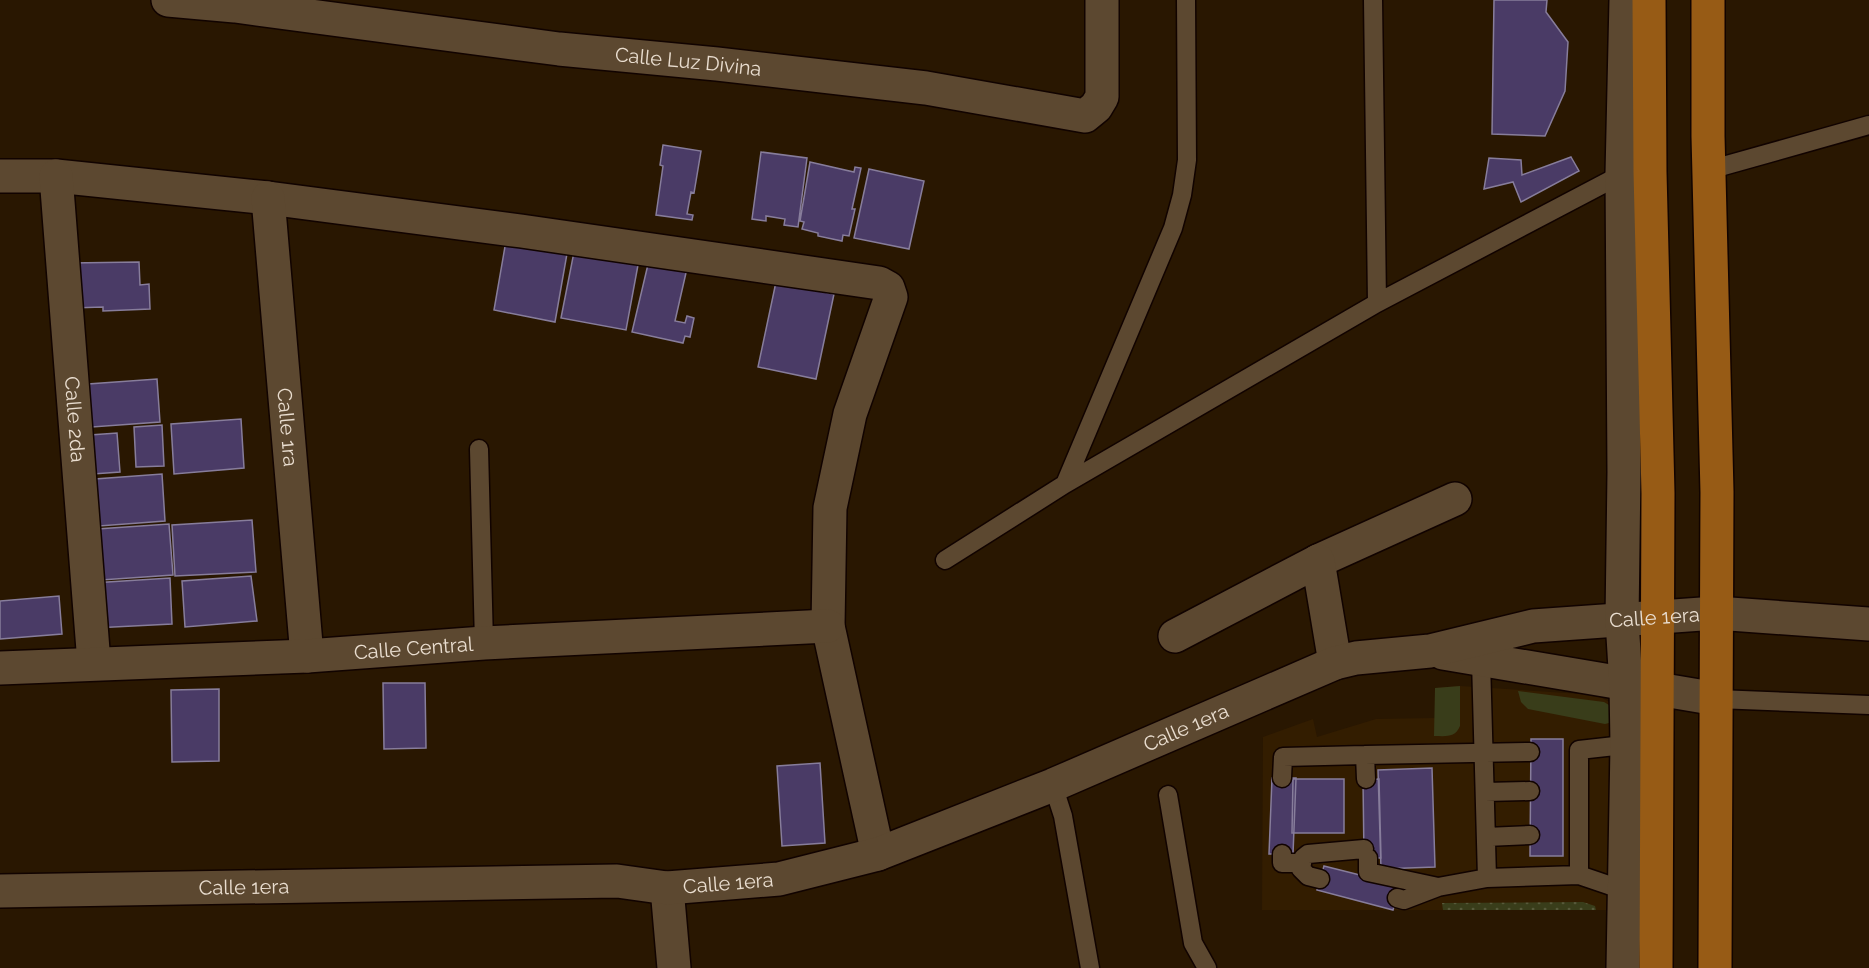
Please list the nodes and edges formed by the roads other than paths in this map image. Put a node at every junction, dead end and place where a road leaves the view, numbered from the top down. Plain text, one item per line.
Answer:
1 (168, 0) edge
2 (1102, 0) edge
3 (1186, 0) edge
4 (1373, 0) edge
5 (1626, 0) edge
6 (1649, 0) edge
7 (1708, 0) edge
8 (1869, 125) edge
9 (1636, 166) junction
10 (1709, 170) junction
11 (0, 176) edge
12 (56, 176) junction
13 (268, 198) junction
14 (1377, 303) junction
15 (479, 448) dead end
16 (1065, 484) junction
17 (1455, 499) dead end
18 (945, 560) dead end
19 (1318, 561) junction
20 (1716, 613) junction
21 (1658, 617) junction
22 (1622, 620) junction
23 (1869, 624) edge
24 (828, 626) junction
25 (1175, 636) dead end
26 (484, 643) junction
27 (1430, 651) junction
28 (307, 656) junction
29 (1481, 660) junction
30 (94, 663) junction
31 (1335, 663) junction
32 (0, 668) edge
33 (1641, 688) junction
34 (1716, 699) junction
35 (1869, 705) edge
36 (1641, 743) junction
37 (1530, 752) dead end
38 (1485, 753) junction
39 (1365, 755) junction
40 (1282, 778) dead end
41 (1366, 779) dead end
42 (1053, 785) junction
43 (1485, 792) junction
44 (1530, 792) dead end
45 (1168, 795) dead end
46 (1530, 835) dead end
47 (1486, 837) junction
48 (878, 854) junction
49 (1282, 854) dead end
50 (1301, 863) junction
51 (1579, 875) junction
52 (1487, 878) junction
53 (1320, 879) dead end
54 (1438, 887) junction
55 (667, 888) junction
56 (1623, 890) junction
57 (0, 891) edge
58 (1397, 898) dead end
59 (1656, 901) junction
60 (674, 968) edge
61 (1090, 968) edge
62 (1207, 968) edge
63 (1623, 968) edge
64 (1656, 968) edge
65 (1714, 968) edge

1 - 2 street, Calle Luz Divina
3 - 16 lane
4 - 14 lane
5 - 9 street
6 - 9 main road
7 - 10 main road
8 - 10 lane
9 - 14 lane
9 - 21 main road
9 - 22 street
10 - 20 main road
11 - 12 street
12 - 13 street
12 - 30 street, Calle 2da
13 - 24 street
13 - 28 street, Calle 1ra
14 - 16 lane
15 - 26 lane
16 - 18 lane
17 - 19 street
19 - 25 street
19 - 31 street
20 - 21 street, Calle 1era
20 - 23 street, Calle 1era
20 - 34 main road
21 - 22 street, Calle 1era
21 - 33 main road
22 - 27 street, Calle 1era
22 - 33 street
24 - 26 street, Calle Central
24 - 48 street
26 - 28 street, Calle Central
27 - 29 street
27 - 31 street, Calle 1era
28 - 30 street, Calle Central
29 - 33 street
29 - 38 lane
30 - 32 street, Calle Central
31 - 42 street, Calle 1era
33 - 34 street
33 - 36 main road
34 - 35 lane
34 - 65 main road
36 - 51 lane
36 - 56 street
36 - 59 main road
37 - 38 lane
38 - 39 lane
38 - 43 lane
39 - 40 lane
39 - 41 lane
42 - 48 street, Calle 1era
42 - 61 lane
43 - 44 lane
43 - 47 lane
45 - 62 lane
46 - 47 lane
47 - 52 lane
48 - 55 street, Calle 1era
49 - 50 lane
50 - 53 lane
50 - 54 lane
51 - 52 lane
51 - 56 lane
52 - 54 lane
54 - 58 lane
55 - 57 street, Calle 1era
55 - 60 street, Calle 1era
56 - 59 lane
56 - 63 street
59 - 64 main road

